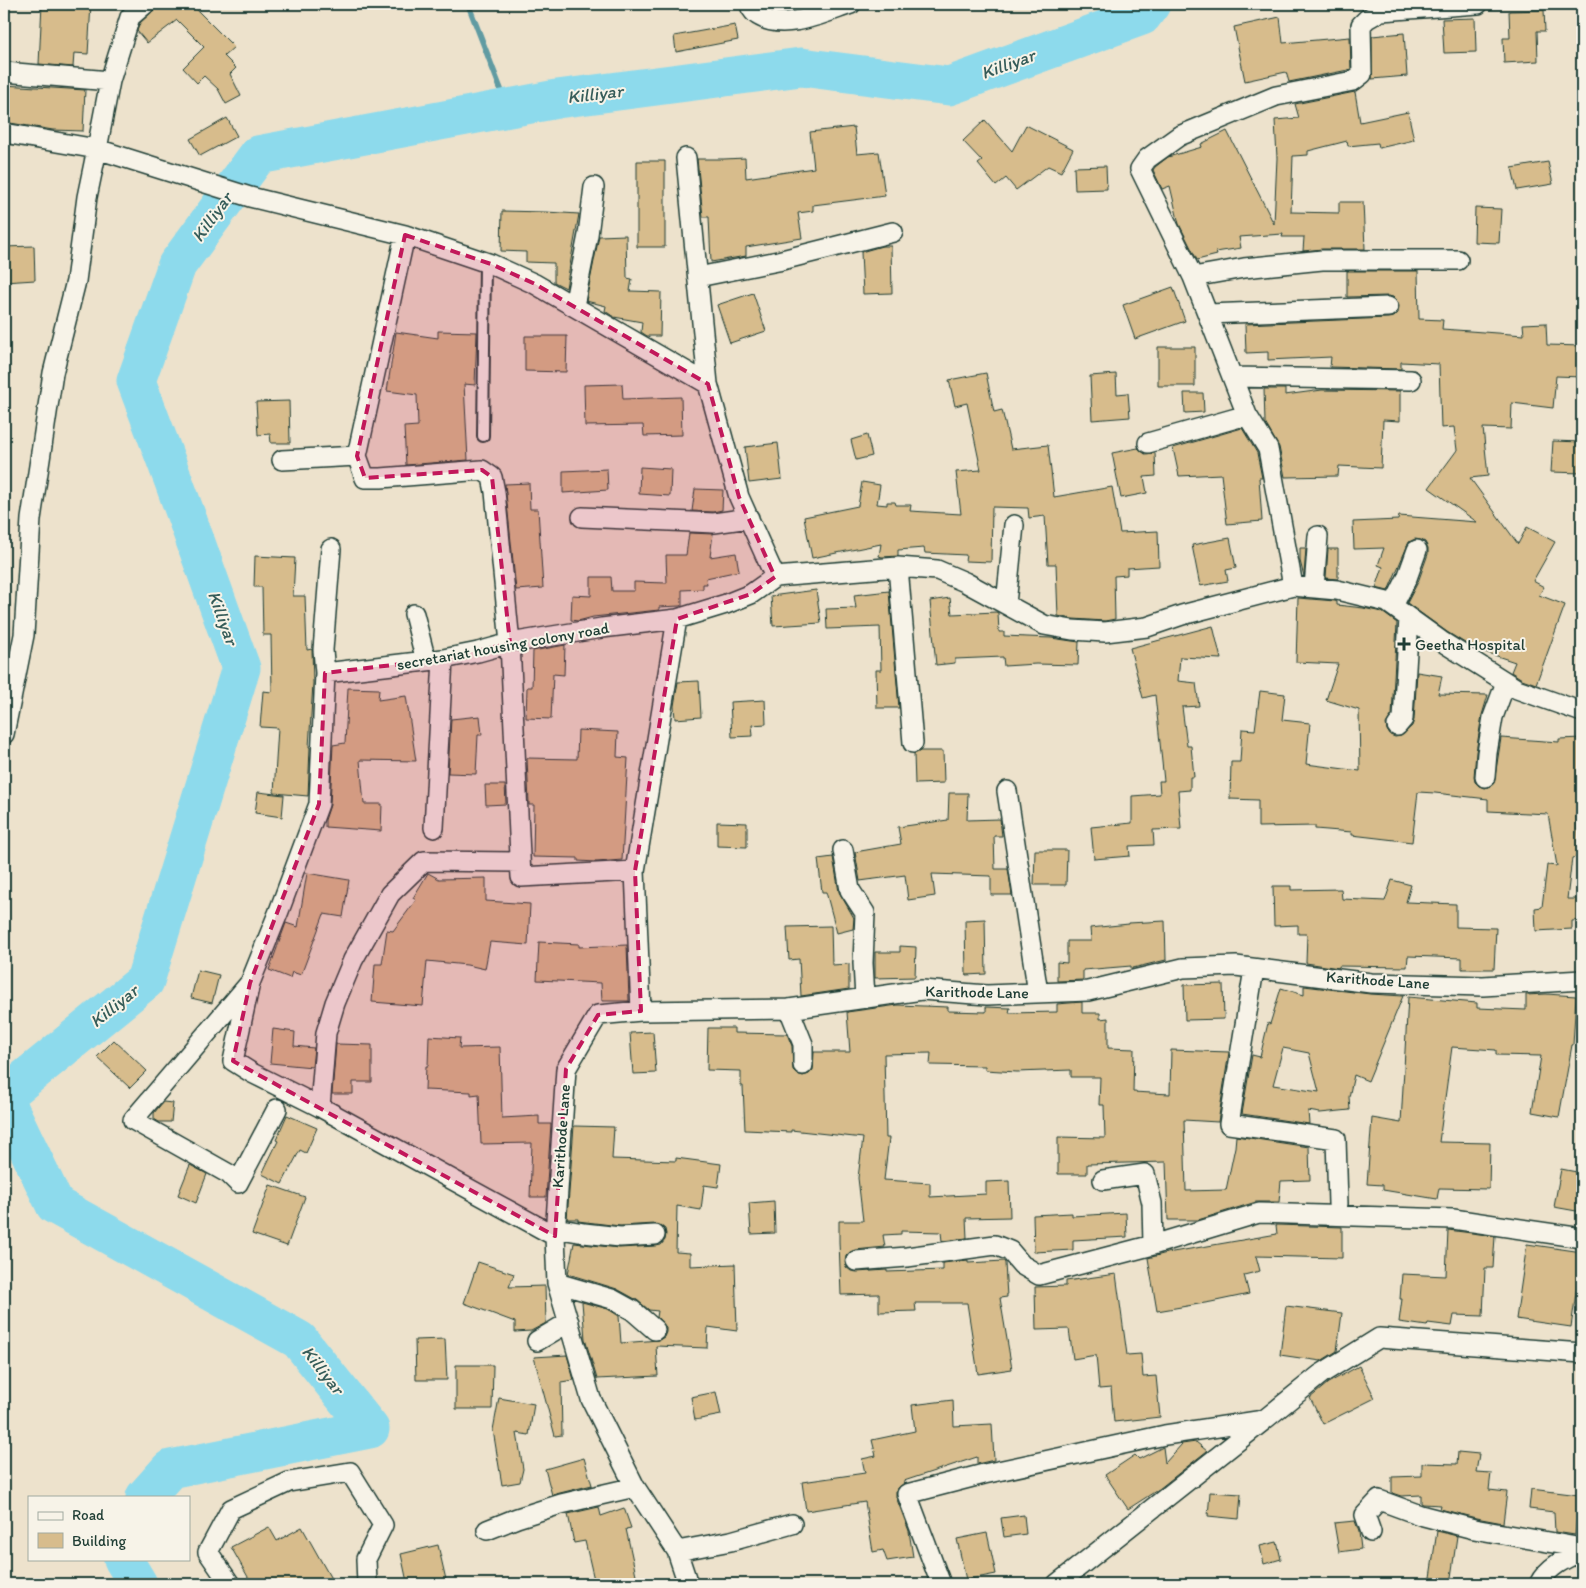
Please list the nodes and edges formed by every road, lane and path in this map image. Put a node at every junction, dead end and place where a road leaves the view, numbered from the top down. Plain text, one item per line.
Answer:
1 (145, 4) edge
2 (851, 4) edge
3 (1478, 4) edge
4 (752, 5) edge
5 (129, 10) edge
6 (4, 72) edge
7 (110, 81) junction
8 (4, 133) edge
9 (97, 149) junction
10 (686, 158) dead end
11 (594, 187) dead end
12 (893, 232) dead end
13 (405, 235) junction
14 (1458, 260) dead end
15 (485, 262) junction
16 (698, 276) junction
17 (1193, 277) junction
18 (574, 306) junction
19 (1388, 307) dead end
20 (1208, 314) junction
21 (1233, 377) junction
22 (1411, 380) dead end
23 (708, 384) junction
24 (1247, 415) junction
25 (483, 436) dead end
26 (1148, 443) dead end
27 (357, 456) junction
28 (282, 460) dead end
29 (582, 517) dead end
30 (748, 518) junction
31 (1014, 525) dead end
32 (1318, 536) dead end
33 (332, 549) dead end
34 (1417, 550) dead end
35 (898, 567) junction
36 (775, 577) junction
37 (1292, 586) junction
38 (1314, 588) junction
39 (1006, 604) junction
40 (1393, 606) junction
41 (414, 614) dead end
42 (1409, 618) junction
43 (677, 619) junction
44 (510, 642) junction
45 (435, 660) junction
46 (325, 673) junction
47 (1506, 682) junction
48 (1582, 712) edge
49 (1397, 726) dead end
50 (4, 734) edge
51 (913, 743) dead end
52 (1486, 777) dead end
53 (1007, 791) dead end
54 (434, 828) dead end
55 (843, 850) dead end
56 (520, 862) junction
57 (635, 871) junction
58 (1254, 969) junction
59 (1582, 980) edge
60 (250, 983) junction
61 (1038, 993) junction
62 (865, 998) junction
63 (789, 1009) junction
64 (641, 1011) junction
65 (803, 1065) dead end
66 (320, 1106) junction
67 (277, 1109) dead end
68 (1103, 1180) dead end
69 (1338, 1204) dead end
70 (555, 1232) junction
71 (655, 1236) dead end
72 (1582, 1238) edge
73 (1153, 1245) junction
74 (856, 1261) dead end
75 (557, 1283) junction
76 (569, 1322) junction
77 (655, 1330) dead end
78 (537, 1341) dead end
79 (1582, 1353) edge
80 (1264, 1420) junction
81 (635, 1487) junction
82 (792, 1524) dead end
83 (487, 1530) dead end
84 (1371, 1532) dead end
85 (1582, 1549) edge
86 (677, 1551) junction
87 (230, 1584) edge
88 (367, 1584) edge
89 (688, 1584) edge
90 (941, 1584) edge
91 (1058, 1584) edge
92 (1539, 1584) edge

1 - 5 street
2 - 4 street
3 - 17 street
5 - 7 street
6 - 7 street
7 - 9 street
8 - 9 street
9 - 13 street
9 - 50 street
10 - 16 street
11 - 18 street
12 - 16 street
13 - 15 street
13 - 27 street
14 - 17 street
15 - 18 street
15 - 25 lane
16 - 23 street
17 - 20 street
18 - 23 street
19 - 20 street
20 - 21 street
21 - 22 street
21 - 24 street
23 - 30 street
24 - 26 street
24 - 37 street
27 - 28 street
27 - 44 street
29 - 30 street
30 - 36 street
31 - 39 street
32 - 38 street
33 - 46 street
34 - 40 street
35 - 36 street
35 - 39 street
35 - 51 street
36 - 43 street, secretariat housing colony road
37 - 38 street
37 - 39 street
38 - 40 street
40 - 42 street
41 - 45 street
42 - 47 street
42 - 49 street
43 - 44 street, secretariat housing colony road
43 - 57 street
44 - 45 street, secretariat housing colony road
44 - 56 street
45 - 46 street, secretariat housing colony road
45 - 54 street
46 - 60 street
47 - 48 street
47 - 52 street
53 - 61 street
55 - 62 street
56 - 57 street
56 - 66 street
57 - 64 street
58 - 59 street, Karithode Lane
58 - 61 street, Karithode Lane
58 - 69 street
60 - 66 street
60 - 67 street
61 - 62 street, Karithode Lane
62 - 63 street, Karithode Lane
63 - 64 street, Karithode Lane
63 - 65 street
64 - 70 street, Karithode Lane
66 - 70 street
68 - 73 street
70 - 71 street
70 - 75 street
72 - 73 street
73 - 74 street
75 - 76 street
75 - 77 street
76 - 78 street
76 - 81 street
79 - 80 street
80 - 90 street
80 - 91 street
81 - 83 street
81 - 86 street
82 - 86 street
84 - 85 street
85 - 92 street
86 - 89 street
87 - 88 street

